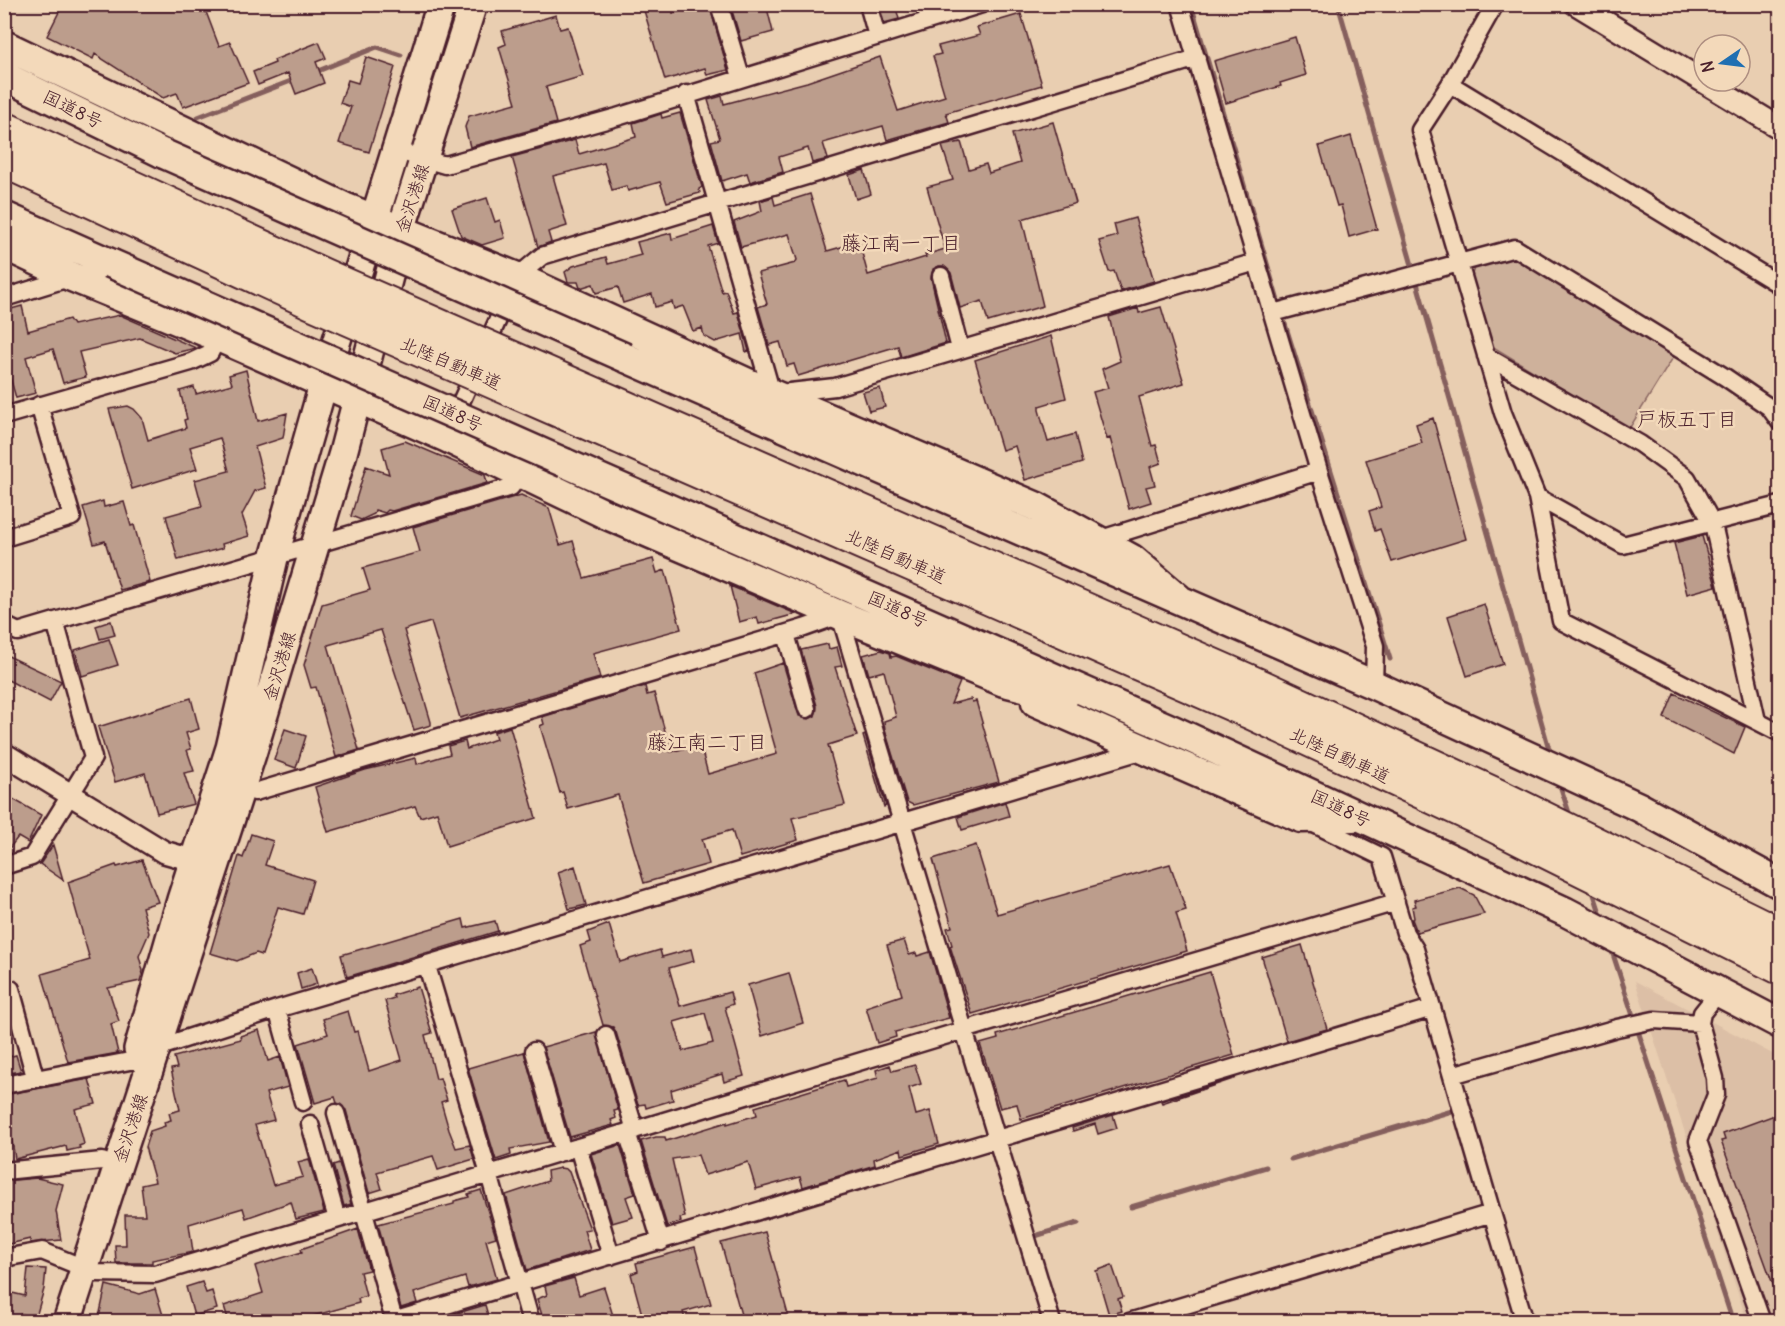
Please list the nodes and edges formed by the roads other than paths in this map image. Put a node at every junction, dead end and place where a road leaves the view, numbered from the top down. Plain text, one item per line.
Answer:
1 (441, 4) edge
2 (473, 4) edge
3 (719, 4) edge
4 (868, 4) edge
5 (982, 4) edge
6 (1179, 4) edge
7 (1495, 4) edge
8 (1576, 4) edge
9 (927, 12) edge
10 (878, 36) junction
11 (4, 45) edge
12 (1197, 58) junction
13 (4, 76) edge
14 (741, 77) junction
15 (1450, 84) junction
16 (687, 94) junction
17 (4, 128) edge
18 (1780, 128) edge
19 (395, 150) junction
20 (424, 159) junction
21 (4, 161) edge
22 (718, 205) junction
23 (4, 216) edge
24 (374, 220) junction
25 (401, 230) junction
26 (4, 245) edge
27 (1458, 261) junction
28 (1256, 262) junction
29 (941, 276) dead end
30 (517, 277) junction
31 (72, 278) junction
32 (1780, 285) edge
33 (4, 298) edge
34 (1273, 313) junction
35 (218, 337) junction
36 (960, 349) junction
37 (1486, 356) junction
38 (323, 385) junction
39 (772, 394) junction
40 (358, 399) junction
41 (39, 405) junction
42 (4, 416) edge
43 (1780, 422) edge
44 (445, 437) junction
45 (1319, 471) junction
46 (520, 474) junction
47 (1537, 497) junction
48 (1780, 505) edge
49 (1713, 524) junction
50 (4, 538) edge
51 (1098, 540) junction
52 (314, 546) junction
53 (274, 558) junction
54 (1178, 598) junction
55 (840, 615) junction
56 (55, 621) junction
57 (4, 624) edge
58 (786, 634) junction
59 (1004, 682) junction
60 (1374, 685) junction
61 (807, 710) dead end
62 (1757, 721) junction
63 (1173, 730) junction
64 (1780, 733) edge
65 (1138, 746) junction
66 (4, 754) edge
67 (242, 788) junction
68 (71, 794) junction
69 (1361, 817) junction
70 (1301, 818) junction
71 (902, 823) junction
72 (205, 864) junction
73 (4, 866) edge
74 (1780, 884) edge
75 (1396, 902) junction
76 (1780, 934) edge
77 (427, 966) junction
78 (1780, 968) edge
79 (1706, 987) junction
80 (11, 989) dead end
81 (1432, 1008) junction
82 (277, 1009) junction
83 (1700, 1023) junction
84 (1780, 1024) edge
85 (964, 1030) junction
86 (606, 1035) dead end
87 (534, 1051) dead end
88 (148, 1058) junction
89 (1452, 1075) junction
90 (35, 1077) junction
91 (4, 1085) edge
92 (303, 1102) dead end
93 (336, 1113) dead end
94 (310, 1124) dead end
95 (631, 1131) junction
96 (997, 1140) junction
97 (571, 1149) junction
98 (109, 1164) junction
99 (4, 1171) edge
100 (489, 1174) junction
101 (363, 1211) junction
102 (1492, 1213) junction
103 (337, 1219) junction
104 (661, 1242) junction
105 (611, 1256) junction
106 (4, 1258) edge
107 (77, 1267) junction
108 (521, 1284) junction
109 (392, 1321) edge
110 (51, 1322) edge
111 (67, 1322) edge
112 (531, 1322) edge
113 (1052, 1322) edge
114 (1129, 1322) edge
115 (1525, 1322) edge
116 (1762, 1322) edge

1 - 19 main road, 金沢港線
2 - 20 main road, 金沢港線
3 - 14 street
4 - 10 street
5 - 9 street
6 - 12 street
7 - 15 street
8 - 18 street
9 - 10 street
10 - 14 street
11 - 24 highway
12 - 22 street
12 - 28 street
13 - 54 highway, 国道8号, bridge
14 - 16 street
15 - 27 street
15 - 32 street
16 - 20 street
16 - 22 street
17 - 76 highway, 北陸自動車道, bridge
19 - 20 street
19 - 24 main road, 金沢港線
20 - 25 main road, 金沢港線
21 - 78 highway, 北陸自動車道, bridge
22 - 30 street
22 - 39 street
23 - 63 highway, 国道8号, bridge
24 - 25 highway
24 - 38 main road, 金沢港線
25 - 30 highway
25 - 40 main road, 金沢港線
26 - 31 highway
27 - 34 street
27 - 37 street
27 - 43 street
28 - 34 street
28 - 36 street
29 - 36 street
30 - 39 highway
30 - 44 street
31 - 33 street
31 - 35 highway
34 - 45 street
35 - 38 highway
35 - 41 street
36 - 39 street
37 - 47 street
37 - 49 street
38 - 40 highway
38 - 53 main road, 金沢港線
39 - 51 highway
40 - 44 highway
40 - 52 main road, 金沢港線
41 - 42 street
41 - 50 street
44 - 46 highway
45 - 51 street
45 - 60 street
46 - 52 street
46 - 55 highway
47 - 49 street
47 - 62 street
48 - 49 street
49 - 62 street
51 - 54 highway
52 - 53 street
52 - 67 main road, 金沢港線
53 - 56 street
53 - 72 main road, 金沢港線
54 - 60 highway, 国道8号
55 - 58 street
55 - 59 highway
55 - 71 street
56 - 57 street
56 - 68 street
58 - 61 street
58 - 67 street
59 - 63 highway
59 - 65 highway
60 - 74 highway, 国道8号
62 - 64 street
63 - 69 highway, 国道8号
65 - 70 highway
65 - 71 street
66 - 68 street
67 - 72 main road, 金沢港線
68 - 72 street
68 - 73 street
69 - 70 highway
69 - 79 highway, 国道8号
70 - 75 street
71 - 77 street
71 - 85 street
72 - 88 main road, 金沢港線
75 - 81 street
75 - 85 street
77 - 82 street
77 - 100 street
79 - 83 street
79 - 84 highway, 国道8号
80 - 90 street
81 - 89 street
81 - 96 street
82 - 88 street
82 - 92 street
83 - 89 street
83 - 116 street
85 - 95 street
85 - 96 street
86 - 95 street
87 - 97 street
88 - 90 street
88 - 98 main road, 金沢港線
89 - 102 street
90 - 91 street
93 - 101 street
94 - 103 street
95 - 97 street
95 - 104 street
96 - 104 street
96 - 113 street
97 - 100 street
97 - 105 street
98 - 99 street
98 - 107 main road, 金沢港線
100 - 101 street
100 - 108 street
101 - 103 street
101 - 109 street
102 - 114 street
102 - 115 street
103 - 107 street
104 - 105 street
105 - 108 street
106 - 107 street
107 - 110 main road, 金沢港線
107 - 111 main road, 金沢港線
108 - 109 street
108 - 112 street

